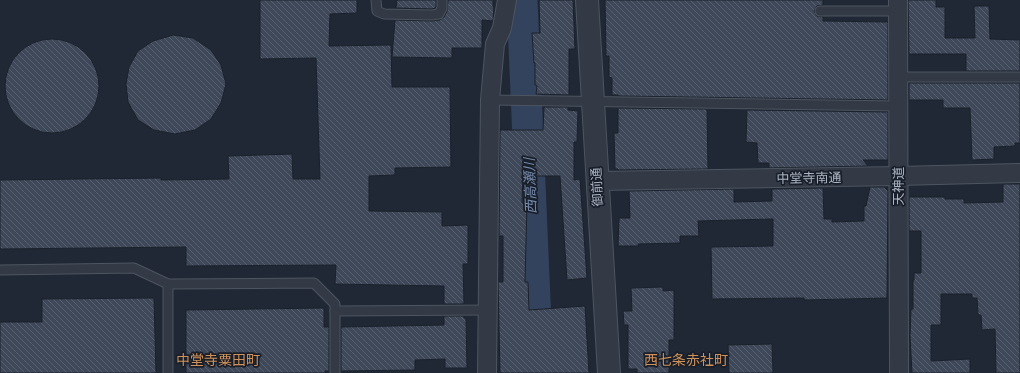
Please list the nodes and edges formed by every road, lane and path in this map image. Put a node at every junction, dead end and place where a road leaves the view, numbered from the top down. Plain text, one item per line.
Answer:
1 (376, 0) edge
2 (442, 0) edge
3 (507, 0) edge
4 (587, 0) edge
5 (898, 5) edge
6 (820, 11) dead end
7 (898, 77) junction
8 (1020, 77) edge
9 (490, 100) junction
10 (593, 102) junction
11 (898, 106) junction
12 (1020, 173) edge
13 (898, 176) junction
14 (597, 181) junction
15 (0, 270) edge
16 (168, 284) junction
17 (488, 310) junction
18 (335, 311) junction
19 (168, 373) edge
20 (335, 373) edge
21 (487, 373) edge
22 (609, 373) edge
23 (899, 373) edge

1 - 2 lane
3 - 9 street
4 - 10 street, 御前通
5 - 6 lane
5 - 7 street, 天神道
7 - 8 lane
7 - 11 street, 天神道
9 - 10 lane
9 - 17 street
10 - 11 lane
10 - 14 street, 御前通
11 - 13 street, 天神道
12 - 13 street, 中堂寺南通
13 - 14 street, 中堂寺南通
13 - 23 street, 天神道
14 - 22 street, 御前通
15 - 16 lane
16 - 18 lane
16 - 19 lane
17 - 18 lane
17 - 21 street
18 - 20 lane

